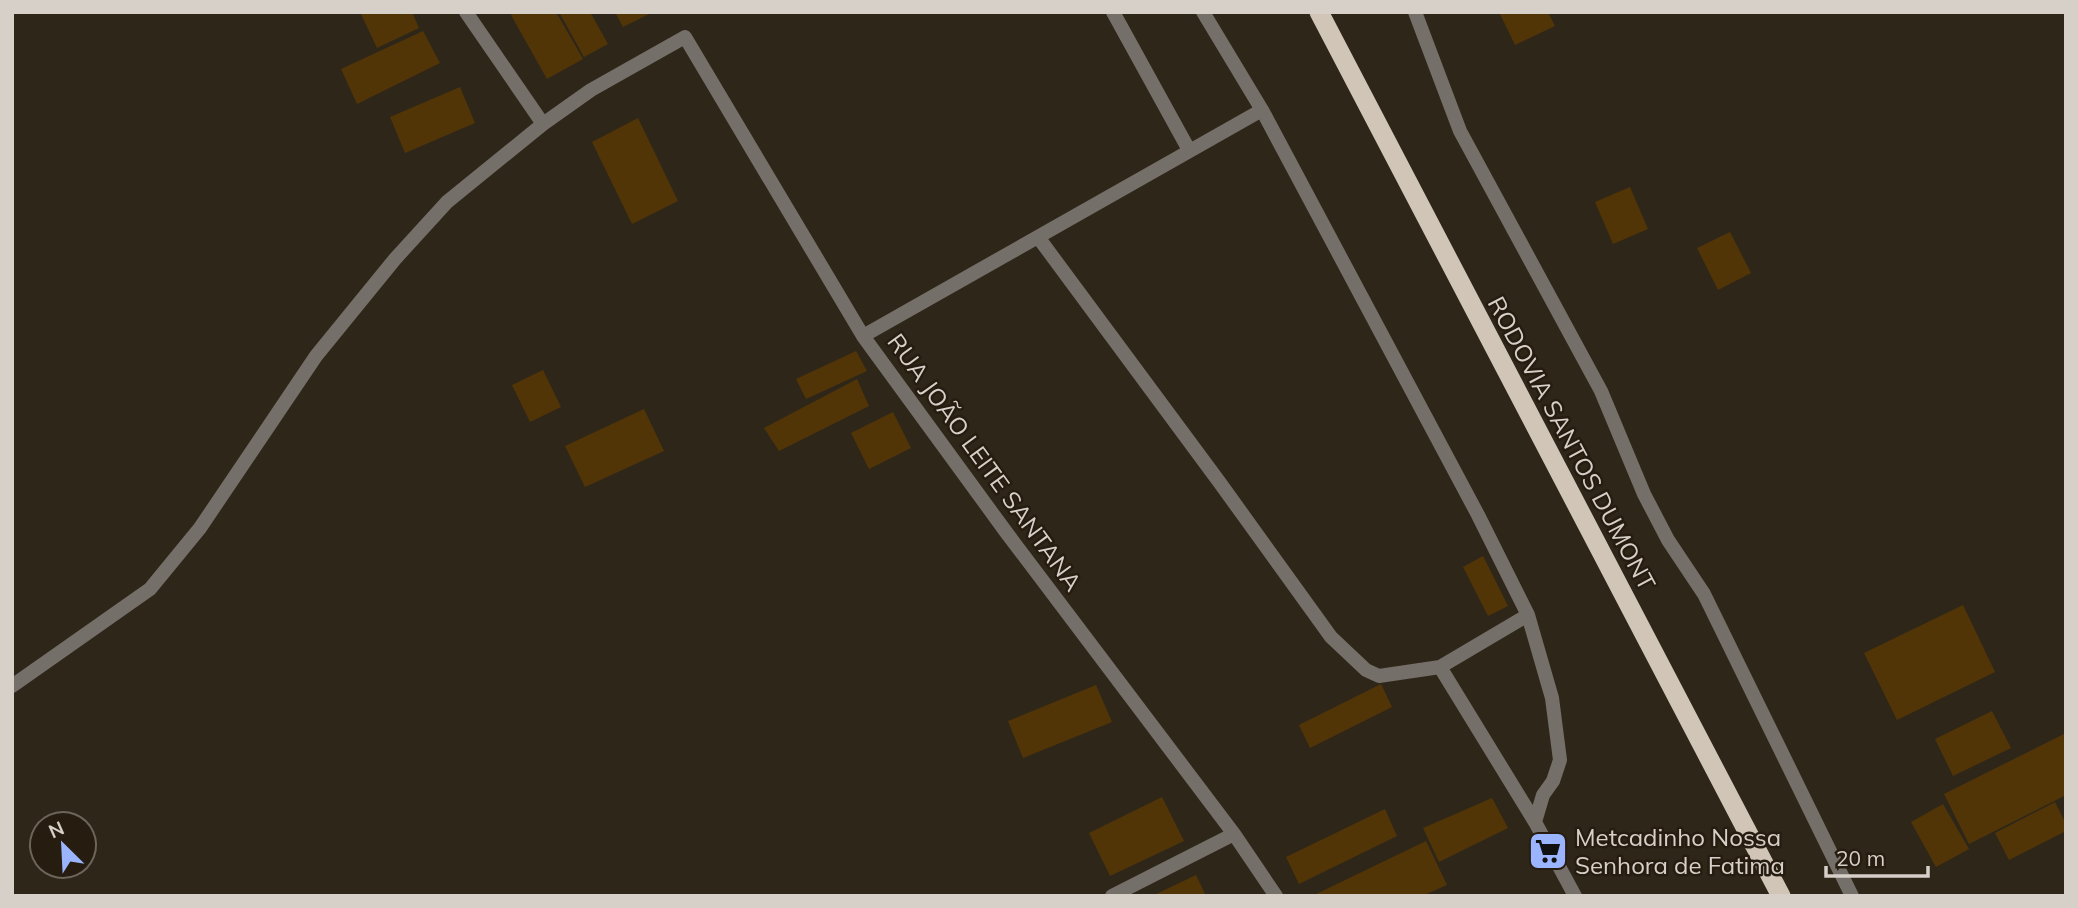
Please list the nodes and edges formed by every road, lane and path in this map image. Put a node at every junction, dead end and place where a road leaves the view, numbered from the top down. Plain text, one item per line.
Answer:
1 (466, 12) edge
2 (1113, 12) edge
3 (1203, 12) edge
4 (1320, 12) edge
5 (1415, 12) edge
6 (1262, 110) junction
7 (543, 124) junction
8 (1189, 150) junction
9 (1038, 237) junction
10 (863, 336) junction
11 (1528, 615) junction
12 (1440, 667) junction
13 (12, 686) edge
14 (1535, 822) junction
15 (1234, 834) junction
16 (1112, 896) edge
17 (1276, 896) edge
18 (1576, 896) edge
19 (1782, 896) edge
20 (1852, 896) edge

1 - 7 street
2 - 8 street
3 - 6 street
4 - 19 highway, RODOVIA SANTOS DUMONT
5 - 20 street
6 - 8 street
6 - 11 street
7 - 10 street, RUA JOÃO LEITE SANTANA
7 - 13 street
8 - 9 street
9 - 10 street
9 - 12 street
10 - 15 street, RUA JOÃO LEITE SANTANA
11 - 12 street
11 - 14 street
12 - 14 street
14 - 18 street
15 - 16 street
15 - 17 street, RUA JOÃO LEITE SANTANA

